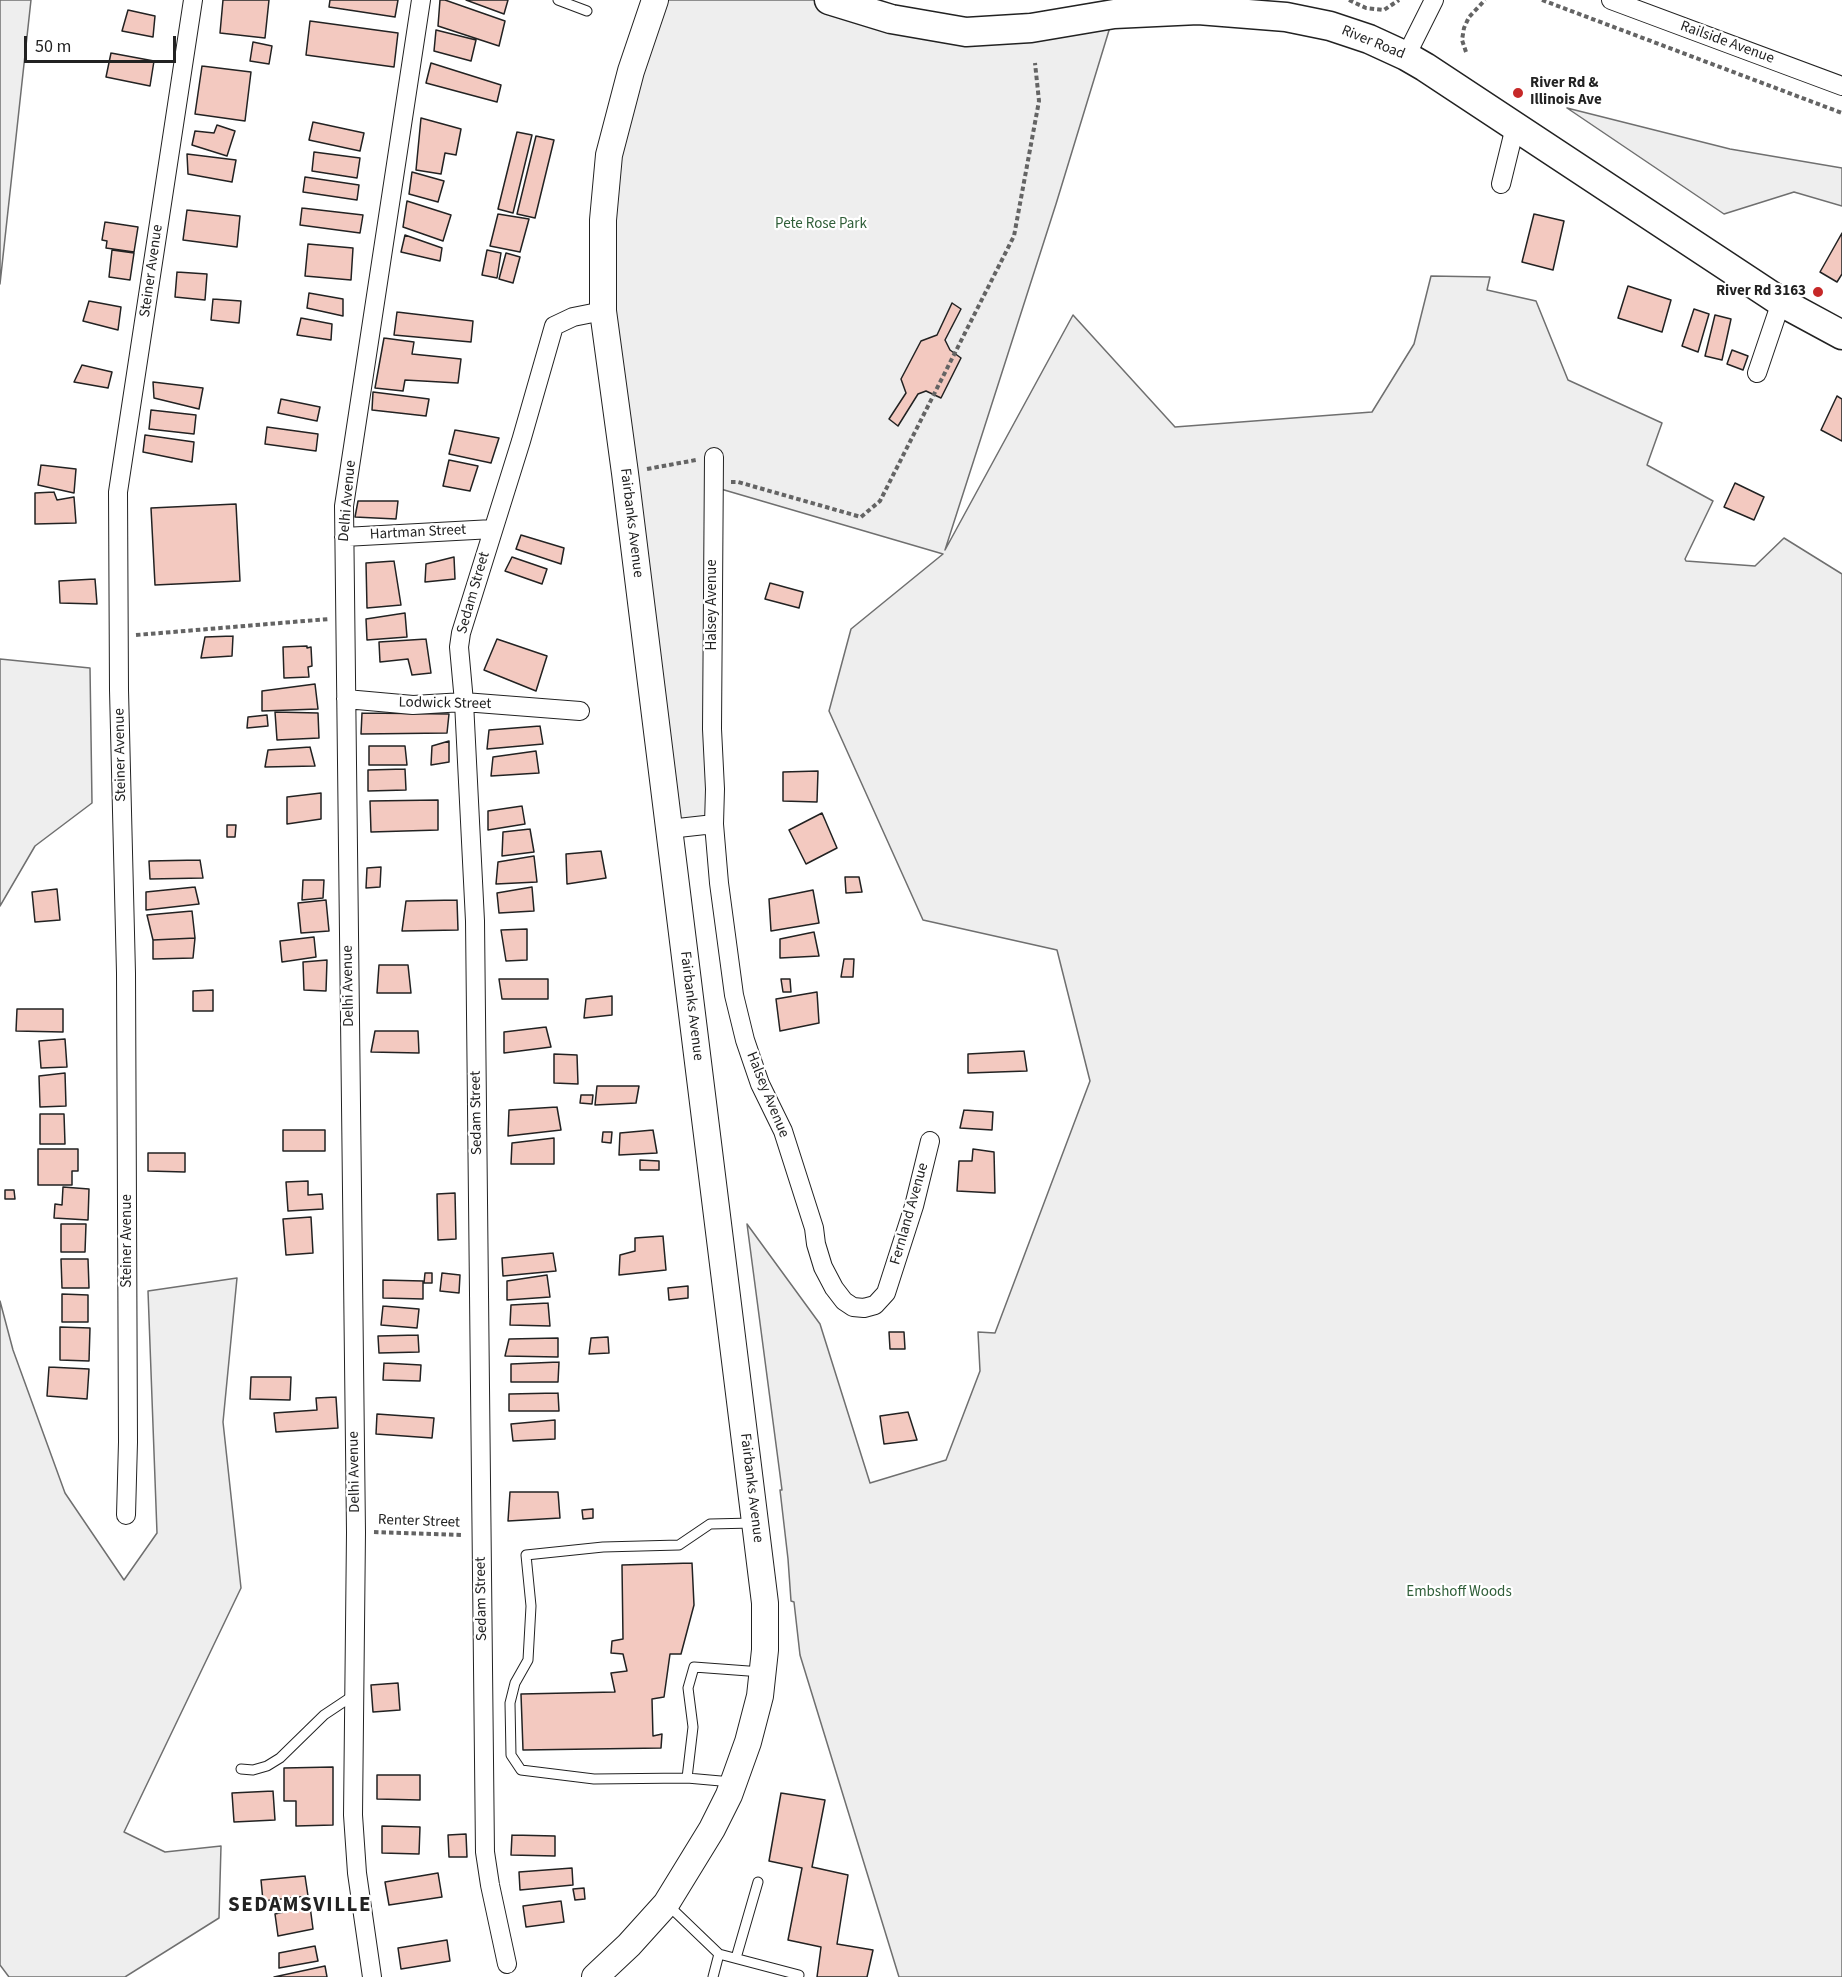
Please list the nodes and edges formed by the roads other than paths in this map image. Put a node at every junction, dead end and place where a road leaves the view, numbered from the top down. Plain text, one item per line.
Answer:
1 (193, 0) edge
2 (421, 0) edge
3 (558, 0) edge
4 (655, 0) edge
5 (829, 0) edge
6 (1434, 0) edge
7 (1611, 0) edge
8 (587, 11) dead end
9 (1406, 56) junction
10 (1842, 86) edge
11 (1515, 127) junction
12 (1501, 184) dead end
13 (1781, 302) junction
14 (603, 311) junction
15 (1842, 335) edge
16 (1757, 373) dead end
17 (714, 457) road end
18 (493, 529) junction
19 (344, 537) junction
20 (346, 699) junction
21 (464, 702) junction
22 (580, 711) dead end
23 (714, 824) junction
24 (669, 829) junction
25 (930, 1141) dead end
26 (888, 1288) joint
27 (126, 1515) dead end
28 (755, 1523) junction
29 (762, 1672) junction
30 (354, 1695) junction
31 (241, 1769) dead end
32 (687, 1778) junction
33 (734, 1782) junction
34 (758, 1882) dead end
35 (666, 1904) junction
36 (719, 1954) junction
37 (736, 1958) junction
38 (507, 1964) dead end
39 (799, 1975) dead end
40 (601, 1976) edge
41 (372, 1977) edge
42 (713, 1977) edge

1 - 27 street, Steiner Avenue
2 - 19 street, Delhi Avenue
3 - 8 lane
4 - 14 street, Fairbanks Avenue
5 - 9 main road, River Road
6 - 9 street
7 - 10 street, Railside Avenue
9 - 11 main road, River Road
11 - 12 street
11 - 13 main road, River Road
13 - 15 main road, River Road
13 - 16 street
14 - 18 street, Sedam Street
14 - 24 street, Fairbanks Avenue
17 - 23 street, Halsey Avenue
18 - 19 street, Hartman Street
18 - 21 street, Sedam Street
19 - 20 street, Delhi Avenue
20 - 21 street, Lodwick Street
20 - 30 street, Delhi Avenue
21 - 22 street, Lodwick Street
21 - 38 street, Sedam Street
23 - 24 street
23 - 26 street, Halsey Avenue
24 - 28 street, Fairbanks Avenue
25 - 26 street, Fernland Avenue
28 - 29 street, Fairbanks Avenue
28 - 32 lane
29 - 32 lane
29 - 33 street, Fairbanks Avenue
30 - 31 lane
30 - 41 street, Delhi Avenue
32 - 33 lane
33 - 35 street, Fairbanks Avenue
34 - 37 lane
35 - 36 lane
35 - 40 street, Fairbanks Avenue
36 - 37 lane
36 - 42 lane
37 - 39 lane

